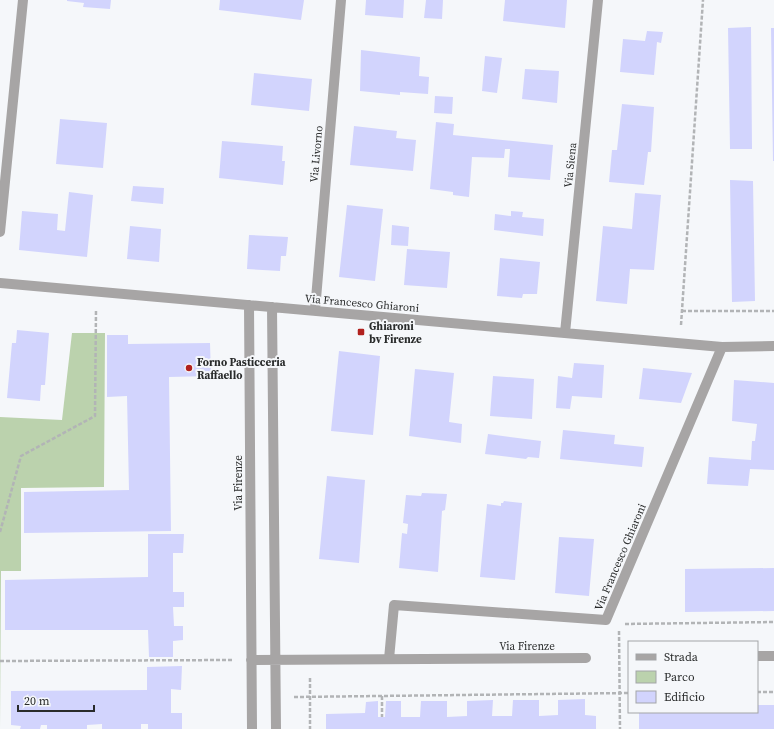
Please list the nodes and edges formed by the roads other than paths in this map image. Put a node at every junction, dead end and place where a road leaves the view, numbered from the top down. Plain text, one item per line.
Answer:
1 (23, 0) edge
2 (341, 0) edge
3 (598, 0) edge
4 (0, 232) edge
5 (0, 283) edge
6 (249, 305) junction
7 (272, 307) junction
8 (315, 311) junction
9 (565, 333) junction
10 (722, 346) junction
11 (774, 346) edge
12 (758, 656) edge
13 (774, 656) edge
14 (586, 658) dead end
15 (389, 659) junction
16 (251, 660) junction
17 (275, 660) junction
18 (252, 729) edge
19 (276, 729) edge

1 - 4 street
2 - 8 street, Via Livorno
3 - 9 street, Via Siena
5 - 6 street, Via Francesco Ghiaroni
6 - 7 street, Via Francesco Ghiaroni
6 - 16 street, Via Firenze
7 - 8 street, Via Francesco Ghiaroni
7 - 17 street
8 - 9 street, Via Francesco Ghiaroni
9 - 10 street, Via Francesco Ghiaroni
10 - 11 street, Via Francesco Ghiaroni
10 - 15 street, Via Francesco Ghiaroni
12 - 13 street
14 - 15 street, Via Firenze
15 - 17 street, Via Firenze
16 - 17 street, Via Firenze
16 - 18 street, Via Firenze
17 - 19 street

